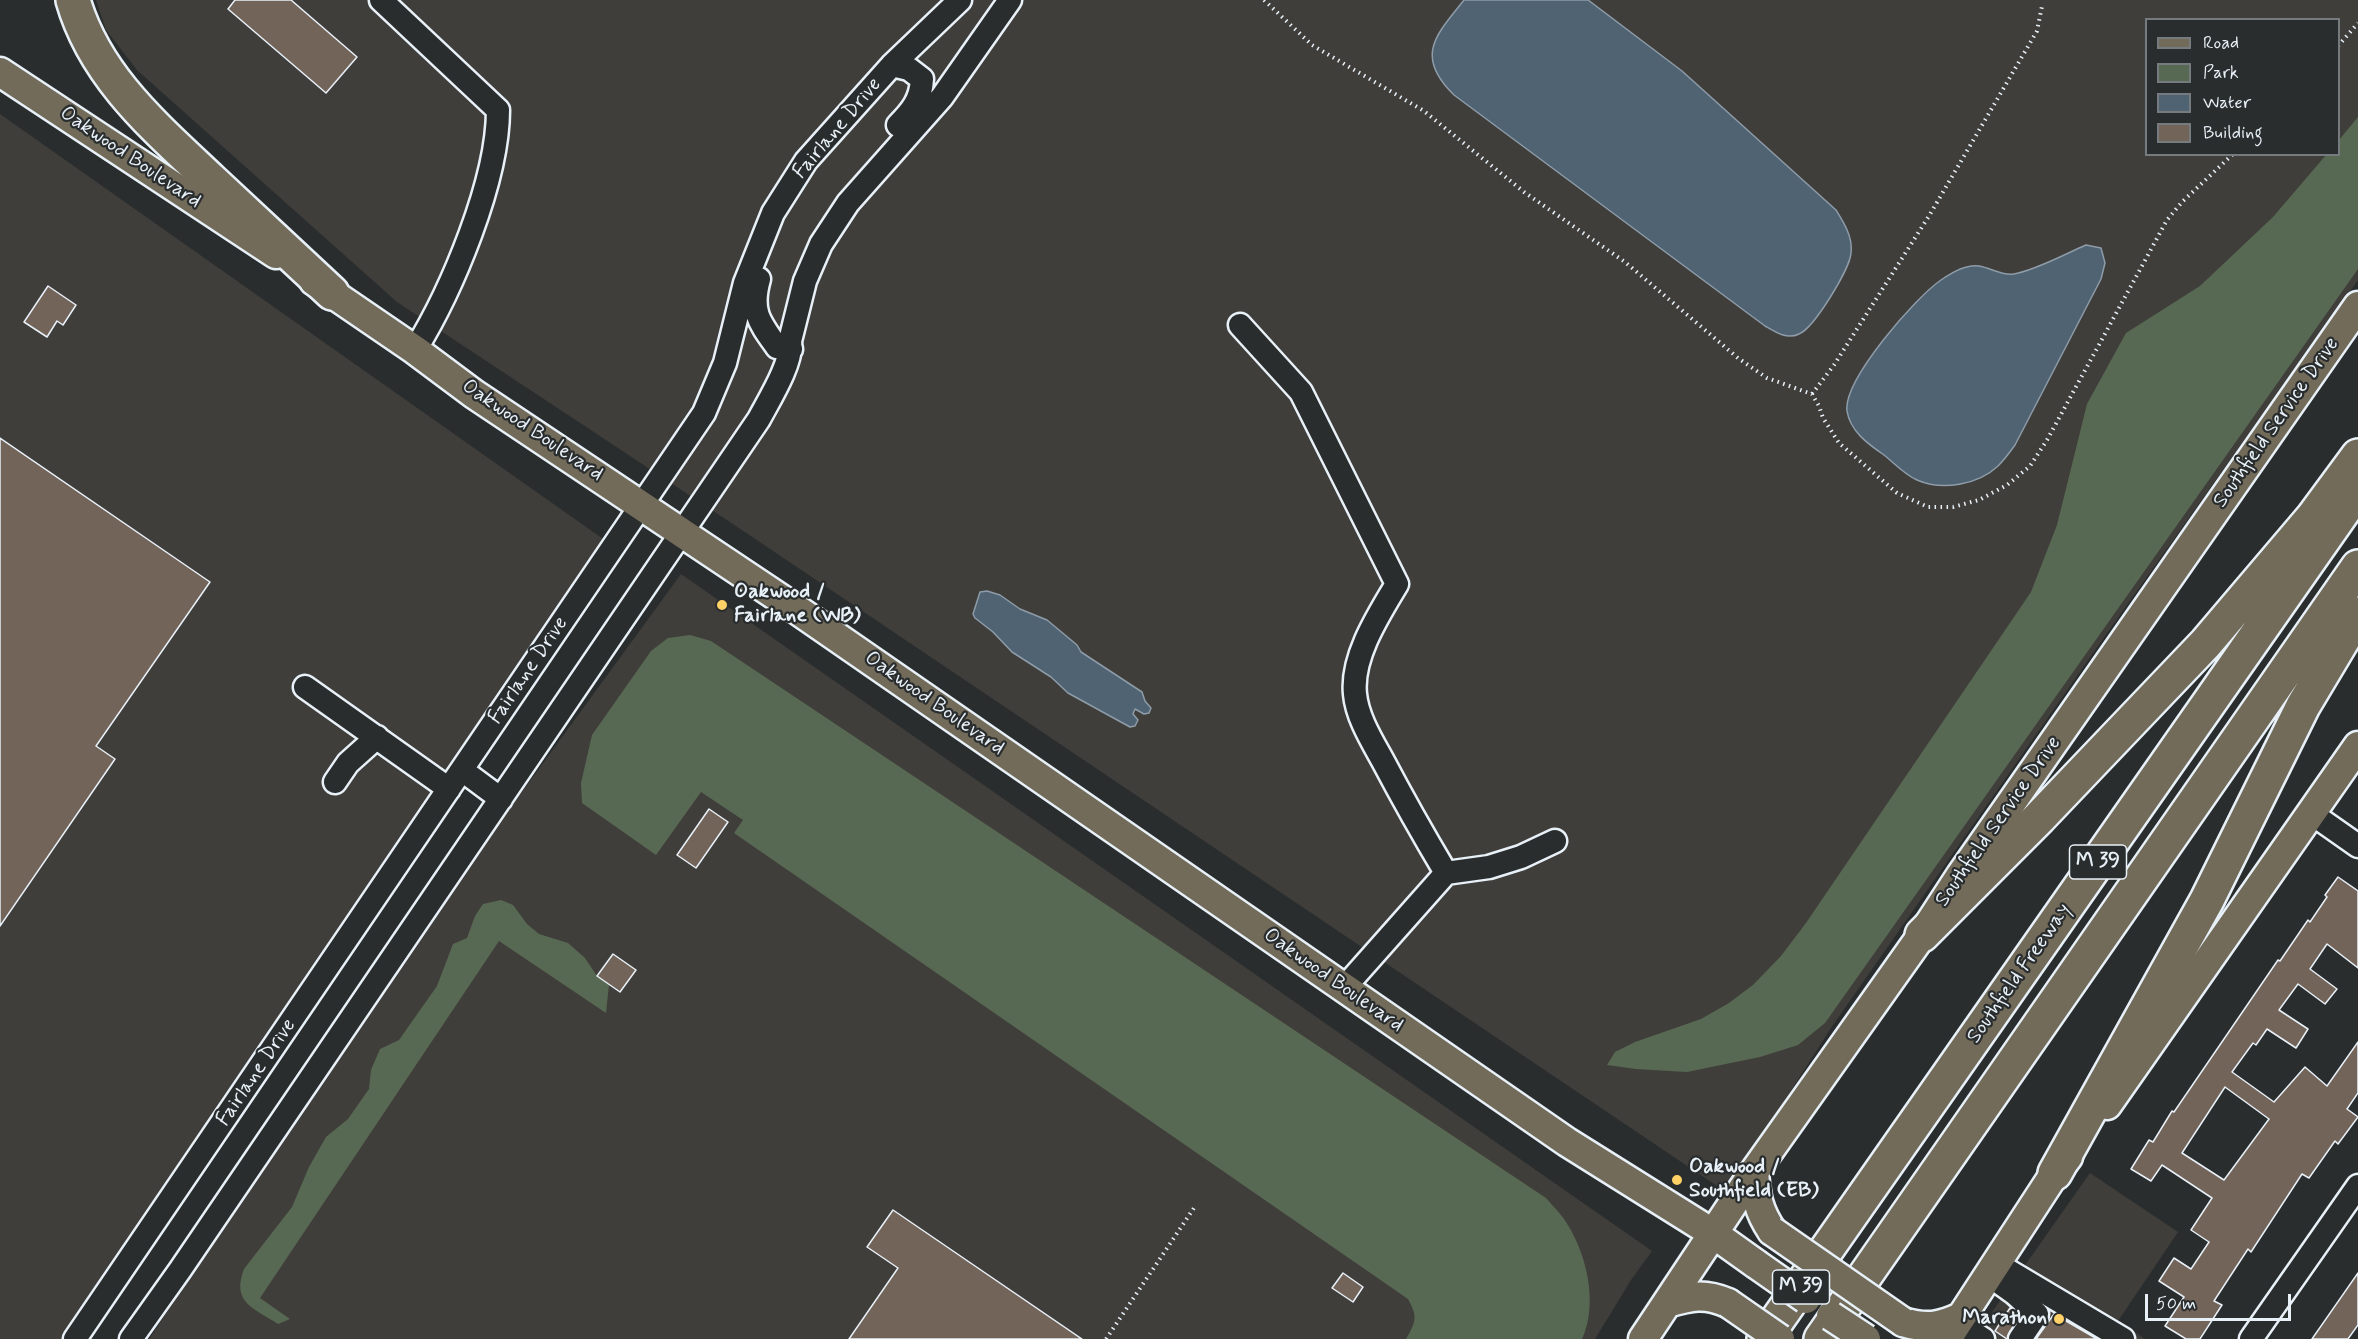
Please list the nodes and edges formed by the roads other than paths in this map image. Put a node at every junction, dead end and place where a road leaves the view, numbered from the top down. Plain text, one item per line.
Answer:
1 (73, 0) edge
2 (381, 0) edge
3 (960, 0) edge
4 (1010, 0) edge
5 (892, 65) junction
6 (0, 72) edge
7 (806, 161) junction
8 (848, 203) junction
9 (332, 293) junction
10 (2358, 306) edge
11 (1240, 325) dead end
12 (791, 349) junction
13 (415, 350) junction
14 (2358, 456) edge
15 (2358, 490) edge
16 (643, 505) junction
17 (682, 534) junction
18 (2358, 567) edge
19 (2358, 614) edge
20 (305, 687) dead end
21 (377, 737) junction
22 (2358, 746) edge
23 (462, 770) junction
24 (335, 782) dead end
25 (449, 789) junction
26 (501, 799) junction
27 (2311, 813) junction
28 (1555, 841) dead end
29 (2358, 846) edge
30 (1446, 873) junction
31 (1922, 935) junction
32 (1344, 988) junction
33 (1755, 1172) junction
34 (2055, 1173) junction
35 (2358, 1186) edge
36 (1714, 1234) junction
37 (1993, 1270) junction
38 (1667, 1303) junction
39 (1955, 1326) edge
40 (75, 1339) edge
41 (131, 1339) edge
42 (1643, 1339) edge
43 (1764, 1339) edge
44 (1780, 1339) edge
45 (1821, 1339) edge
46 (1866, 1339) edge
47 (1983, 1339) edge
48 (2020, 1339) edge
49 (2123, 1339) edge
50 (2251, 1339) edge

1 - 9 highway
2 - 13 street
3 - 5 street, Fairlane Drive
4 - 8 street
5 - 7 street, Fairlane Drive
5 - 8 street
6 - 9 main road, Oakwood Boulevard
7 - 12 street
7 - 16 street, Fairlane Drive
8 - 12 street
9 - 13 main road, Oakwood Boulevard
10 - 31 main road, Southfield Service Drive
11 - 30 street
12 - 17 street
13 - 16 main road, Oakwood Boulevard
14 - 31 highway
15 - 43 highway, Southfield Freeway / M 39
16 - 17 main road, Oakwood Boulevard
16 - 23 street, Fairlane Drive
17 - 26 street
17 - 32 main road, Oakwood Boulevard
18 - 45 highway, M 39
19 - 34 highway
20 - 21 street
21 - 24 street
21 - 25 street
22 - 27 main road
23 - 25 street, Fairlane Drive
23 - 26 street
25 - 40 street, Fairlane Drive
26 - 41 street
27 - 29 street
27 - 34 main road
28 - 30 street
30 - 32 street
31 - 33 main road, Southfield Service Drive
32 - 36 main road, Oakwood Boulevard
33 - 36 main road, Southfield Service Drive
33 - 39 main road, bridge
34 - 37 main road
35 - 50 street
36 - 38 main road, Southfield Service Drive
36 - 46 main road, Oakwood Boulevard, bridge
37 - 39 main road
37 - 48 street
37 - 49 street
38 - 42 main road, Southfield Service Drive
38 - 44 main road, bridge
39 - 47 street

